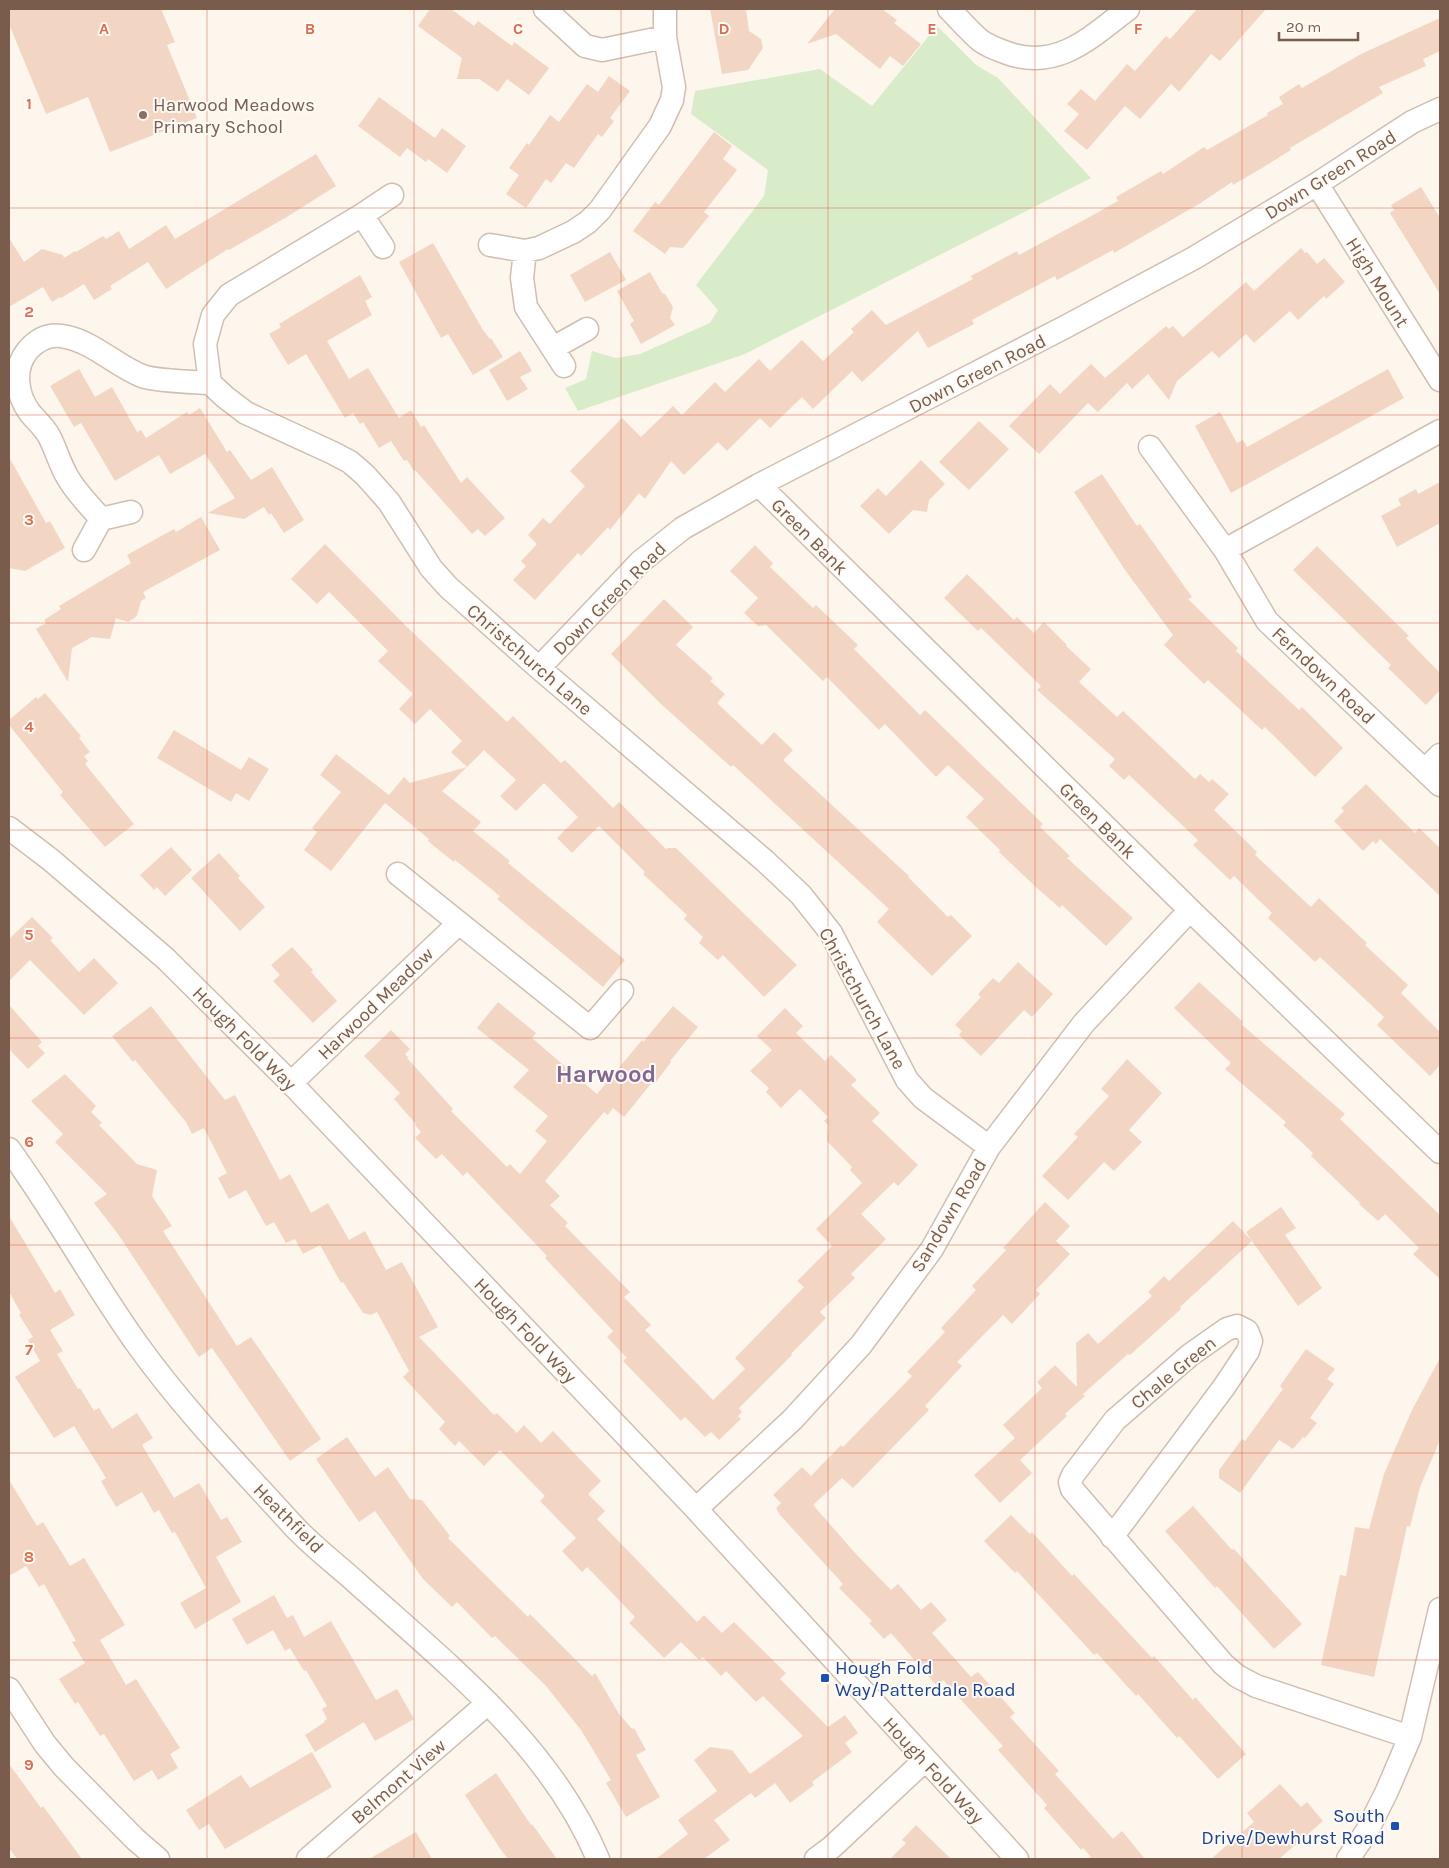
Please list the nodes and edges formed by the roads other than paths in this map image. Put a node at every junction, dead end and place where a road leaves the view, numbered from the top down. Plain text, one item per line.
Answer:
1 (545, 9) edge
2 (665, 9) edge
3 (949, 9) edge
4 (1128, 9) edge
5 (665, 37) junction
6 (1440, 109) edge
7 (1317, 184) junction
8 (392, 195) dead end
9 (362, 215) junction
10 (490, 245) dead end
11 (383, 247) dead end
12 (524, 251) junction
13 (587, 329) dead end
14 (1440, 380) edge
15 (210, 383) junction
16 (1440, 431) edge
17 (1150, 447) dead end
18 (759, 485) junction
19 (131, 512) dead end
20 (101, 519) junction
21 (84, 550) dead end
22 (1225, 550) junction
23 (539, 668) junction
24 (1435, 770) edge
25 (9, 828) edge
26 (398, 874) dead end
27 (1190, 910) junction
28 (459, 923) junction
29 (622, 991) dead end
30 (291, 1084) junction
31 (989, 1147) junction
32 (9, 1149) edge
33 (1440, 1152) edge
34 (696, 1509) junction
35 (1112, 1537) junction
36 (1440, 1609) edge
37 (9, 1689) edge
38 (488, 1703) junction
39 (1410, 1737) junction
40 (925, 1760) junction
41 (158, 1859) edge
42 (308, 1859) edge
43 (598, 1859) edge
44 (816, 1859) edge
45 (1017, 1859) edge
46 (1348, 1859) edge

1 - 5 street
2 - 5 street
3 - 4 street
5 - 12 street
6 - 7 street, Down Green Road
7 - 14 street, High Mount
7 - 18 street, Down Green Road
8 - 9 street
9 - 11 street
9 - 15 street
10 - 12 street
12 - 13 street
15 - 20 street
15 - 23 street, Christchurch Lane
16 - 22 street
17 - 22 street, Ferndown Road
18 - 23 street, Down Green Road
18 - 27 street, Green Bank
19 - 20 street
20 - 21 street
22 - 24 street, Ferndown Road
23 - 31 street, Christchurch Lane
25 - 30 street, Hough Fold Way
26 - 28 street
27 - 31 street, Sandown Road
27 - 33 street, Green Bank
28 - 29 street
28 - 30 street, Harwood Meadow
30 - 34 street, Hough Fold Way
31 - 34 street, Sandown Road
32 - 38 street, Heathfield
34 - 40 street, Hough Fold Way
35 - 35 street, Chale Green
35 - 39 street, Chale Green
36 - 39 street
37 - 41 street
38 - 42 street, Belmont View
38 - 43 street, Heathfield
39 - 46 street
40 - 44 street
40 - 45 street, Hough Fold Way

